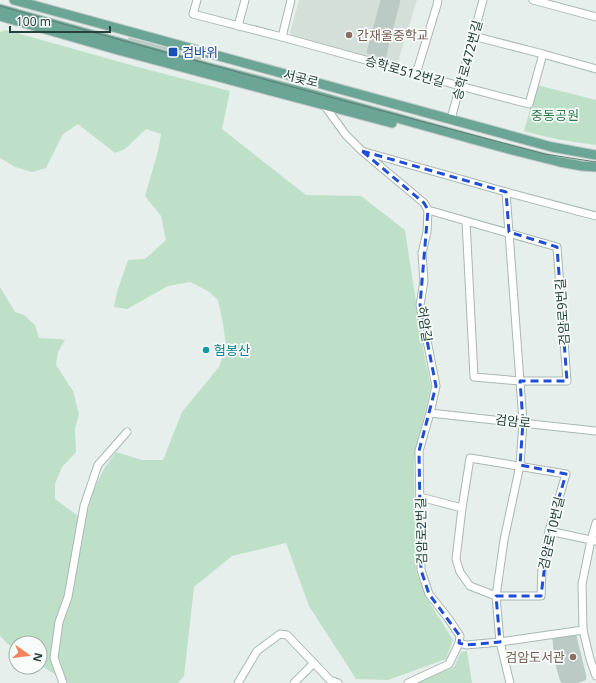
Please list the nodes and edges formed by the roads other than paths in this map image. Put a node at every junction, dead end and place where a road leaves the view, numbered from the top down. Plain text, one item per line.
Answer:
1 (14, 0) edge
2 (197, 0) edge
3 (245, 0) edge
4 (291, 0) edge
5 (438, 0) edge
6 (483, 0) edge
7 (534, 0) edge
8 (0, 9) edge
9 (0, 16) edge
10 (596, 16) edge
11 (238, 26) junction
12 (473, 36) junction
13 (282, 37) junction
14 (543, 54) junction
15 (596, 69) edge
16 (416, 74) junction
17 (460, 86) junction
18 (324, 105) junction
19 (451, 119) junction
20 (362, 151) junction
21 (596, 154) edge
22 (596, 167) edge
23 (596, 172) edge
24 (506, 192) junction
25 (428, 210) junction
26 (596, 216) edge
27 (466, 221) junction
28 (509, 232) junction
29 (520, 381) junction
30 (430, 413) junction
31 (523, 422) junction
32 (596, 431) edge
33 (127, 432) dead end
34 (520, 465) junction
35 (420, 497) junction
36 (462, 508) junction
37 (596, 523) edge
38 (549, 531) junction
39 (594, 541) edge
40 (496, 596) junction
41 (583, 630) junction
42 (500, 642) junction
43 (459, 643) junction
44 (314, 663) junction
45 (596, 676) edge
46 (63, 683) edge
47 (238, 683) edge
48 (294, 683) edge
49 (338, 683) edge
50 (408, 683) edge
51 (510, 683) edge

1 - 19 main road, 서곶로
2 - 11 street, 승학로512번길
3 - 11 street
4 - 13 street
5 - 16 street
6 - 12 street, 승학로472번길
7 - 10 street
8 - 22 main road, 서곶로
9 - 18 main road, 서곶로
11 - 13 street, 승학로512번길
12 - 14 street
12 - 17 street, 승학로472번길
13 - 16 street, 승학로512번길
14 - 15 street
14 - 17 street, 승학로512번길
16 - 17 street, 승학로512번길
17 - 19 street, 승학로472번길
18 - 20 street
18 - 23 main road, 서곶로
19 - 21 main road, 서곶로
20 - 24 street
20 - 25 street
24 - 26 street
24 - 28 street
25 - 27 street
25 - 30 street, 허암길
27 - 28 street
27 - 29 street, 검암로9번길
28 - 29 street
28 - 29 street, 검암로9번길
29 - 31 street
30 - 31 street, 검암로
30 - 35 street, 검암로2번길
31 - 32 street, 검암로
31 - 34 street
33 - 46 street
34 - 36 street, 검암로10번길
34 - 38 street, 검암로10번길
34 - 40 street
35 - 36 street
35 - 43 street, 검암로2번길
36 - 40 street, 검암로10번길
37 - 39 street
38 - 39 street
38 - 40 street, 검암로10번길
39 - 41 street
40 - 42 street
41 - 42 street
41 - 45 street
42 - 43 street
42 - 51 street
43 - 50 street
44 - 47 street
44 - 48 street
44 - 49 street

